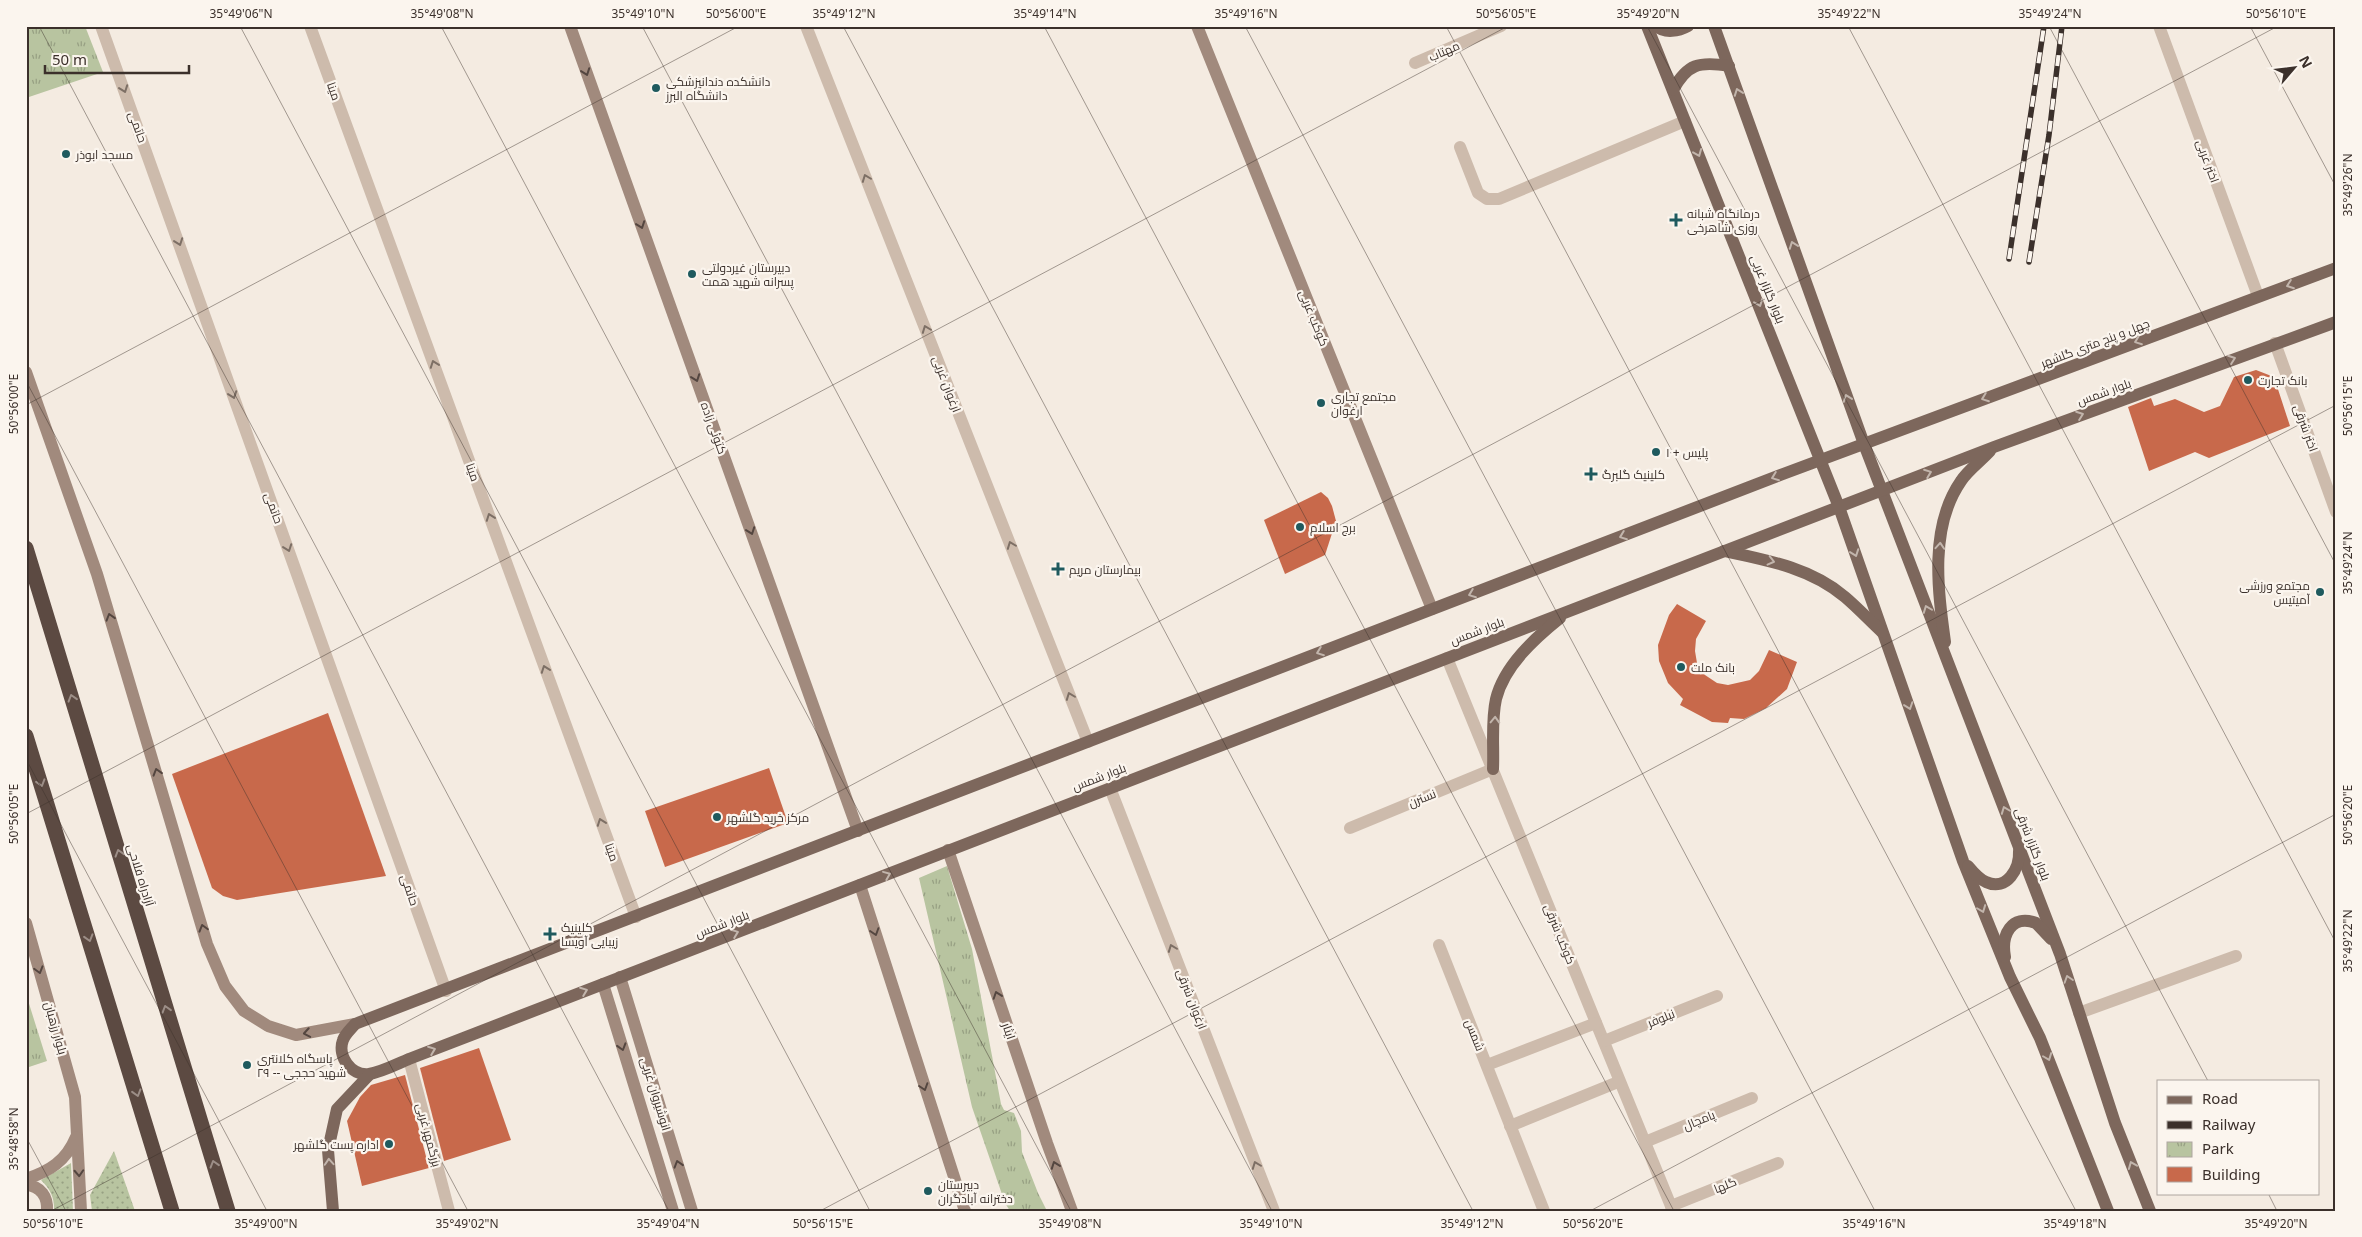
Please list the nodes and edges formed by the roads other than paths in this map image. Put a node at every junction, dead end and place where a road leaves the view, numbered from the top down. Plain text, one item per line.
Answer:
1 (102, 26) edge
2 (310, 26) edge
3 (570, 26) edge
4 (806, 26) edge
5 (1197, 26) edge
6 (1501, 26) edge
7 (1647, 26) edge
8 (1656, 26) edge
9 (1688, 26) edge
10 (1714, 26) edge
11 (2159, 26) edge
12 (1415, 63) dead end
13 (1729, 66) junction
14 (1672, 90) junction
15 (1685, 121) junction
16 (1460, 147) dead end
17 (2336, 268) edge
18 (2258, 296) junction
19 (2336, 322) edge
20 (2275, 343) junction
21 (26, 372) edge
22 (1864, 444) junction
23 (1994, 447) junction
24 (1821, 460) junction
25 (1882, 490) junction
26 (1839, 507) junction
27 (2336, 512) edge
28 (26, 548) edge
29 (1724, 551) junction
30 (1432, 609) junction
31 (1570, 610) junction
32 (1884, 634) junction
33 (1447, 658) junction
34 (1948, 665) junction
35 (26, 736) edge
36 (1088, 742) junction
37 (1493, 769) junction
38 (1110, 788) junction
39 (1350, 828) dead end
40 (858, 830) junction
41 (2018, 844) junction
42 (948, 850) junction
43 (1963, 860) junction
44 (860, 886) junction
45 (636, 917) junction
46 (26, 923) edge
47 (1439, 944) dead end
48 (2060, 954) junction
49 (2236, 956) dead end
50 (620, 977) junction
51 (2010, 978) junction
52 (603, 984) junction
53 (446, 991) junction
54 (1717, 996) dead end
55 (630, 1010) junction
56 (2079, 1013) junction
57 (613, 1015) junction
58 (1596, 1022) junction
59 (355, 1024) junction
60 (1604, 1041) junction
61 (409, 1059) junction
62 (1487, 1065) junction
63 (370, 1074) junction
64 (1618, 1082) junction
65 (1752, 1098) dead end
66 (1510, 1126) junction
67 (77, 1135) junction
68 (1645, 1142) junction
69 (1778, 1163) dead end
70 (26, 1179) edge
71 (26, 1184) edge
72 (1672, 1208) edge
73 (47, 1211) edge
74 (81, 1211) edge
75 (172, 1211) edge
76 (228, 1211) edge
77 (333, 1211) edge
78 (449, 1211) edge
79 (673, 1211) edge
80 (692, 1211) edge
81 (965, 1211) edge
82 (1072, 1211) edge
83 (1274, 1211) edge
84 (1544, 1211) edge
85 (2108, 1211) edge
86 (2150, 1211) edge

1 -> 53 street, حاتمی
45 -> 2 street, مینا
3 -> 40 street, کتوئی زاده
36 -> 4 street, ارغوان غربی
5 - 30 street, کوکب غربی
6 - 12 street, مهتاب
7 - 14 main road, بلوار گلزار غربی
8 - 9 main road
10 - 13 main road
11 - 18 street, اختر غربی
13 - 14 main road
22 -> 13 main road
14 - 15 main road, بلوار گلزار غربی
15 - 16 street
15 -> 24 main road, بلوار گلزار غربی
17 -> 18 main road, چهل و پنج متری گلشهر
18 -> 22 main road, چهل و پنج متری گلشهر
19 - 20 main road, بلوار شمس
23 -> 20 main road, بلوار شمس
20 - 27 street, اختر شرقی
59 -> 21 street
22 - 24 main road, چهل و پنج متری گلشهر
22 - 25 main road
25 -> 23 main road, بلوار شمس
34 -> 23 main road
24 - 26 main road, بلوار گلزار غربی
24 -> 30 main road
25 - 26 main road, بلوار شمس
34 -> 25 main road, بلوار گلزار شرقی
26 - 29 main road, بلوار شمس
26 -> 32 main road
76 -> 28 highway, آزادراه فلاحی
29 - 31 main road, بلوار شمس
29 -> 32 main road
30 -> 36 main road
31 - 33 main road, بلوار شمس
37 -> 31 main road
32 -> 43 main road
33 - 37 street, کوکب شرقی
33 - 38 main road, بلوار شمس
41 -> 34 main road, بلوار گلزار شرقی
35 -> 75 highway
36 - 40 main road
37 - 39 street, نسترن
37 - 58 street, کوکب شرقی
38 - 42 main road, بلوار شمس
83 -> 38 street, ارغوان شرقی
40 - 45 main road
41 - 43 main road
41 - 48 main road, بلوار گلزار شرقی
44 -> 42 main road, بلوار شمس
82 -> 42 street, ایثار
43 -> 51 main road
50 -> 44 main road, بلوار شمس
44 -> 81 street
45 - 53 main road
46 -> 67 street, بلوار رزهبان
47 - 62 street, شمس
48 - 51 main road
56 -> 48 main road, بلوار گلزار شرقی
49 - 56 street
50 - 52 main road, بلوار شمس
50 - 55 street, انوشیروان غربی
51 -> 85 main road
52 - 57 street, انوشیروان غربی
61 -> 52 main road, بلوار شمس
53 - 59 main road
54 - 60 street, نیلوفر
55 - 57 street
80 -> 55 street, انوشیروان غربی
86 -> 56 main road, بلوار گلزار شرقی
57 -> 79 street, انوشیروان غربی
58 - 60 street, کوکب شرقی
58 - 62 street
59 - 63 main road
60 - 64 street, کوکب شرقی
61 - 63 main road, بلوار شمس
61 - 78 street, بزرگمهر غربی
62 - 66 street, شمس
77 -> 63 main road
64 - 66 street
64 - 68 street, کوکب شرقی
65 - 68 street, پامچال
66 - 84 street, شمس
67 - 70 street
67 -> 74 street, بلوار رزهبان
68 - 72 street, کوکب شرقی
69 - 72 street, گلها
71 - 73 street

